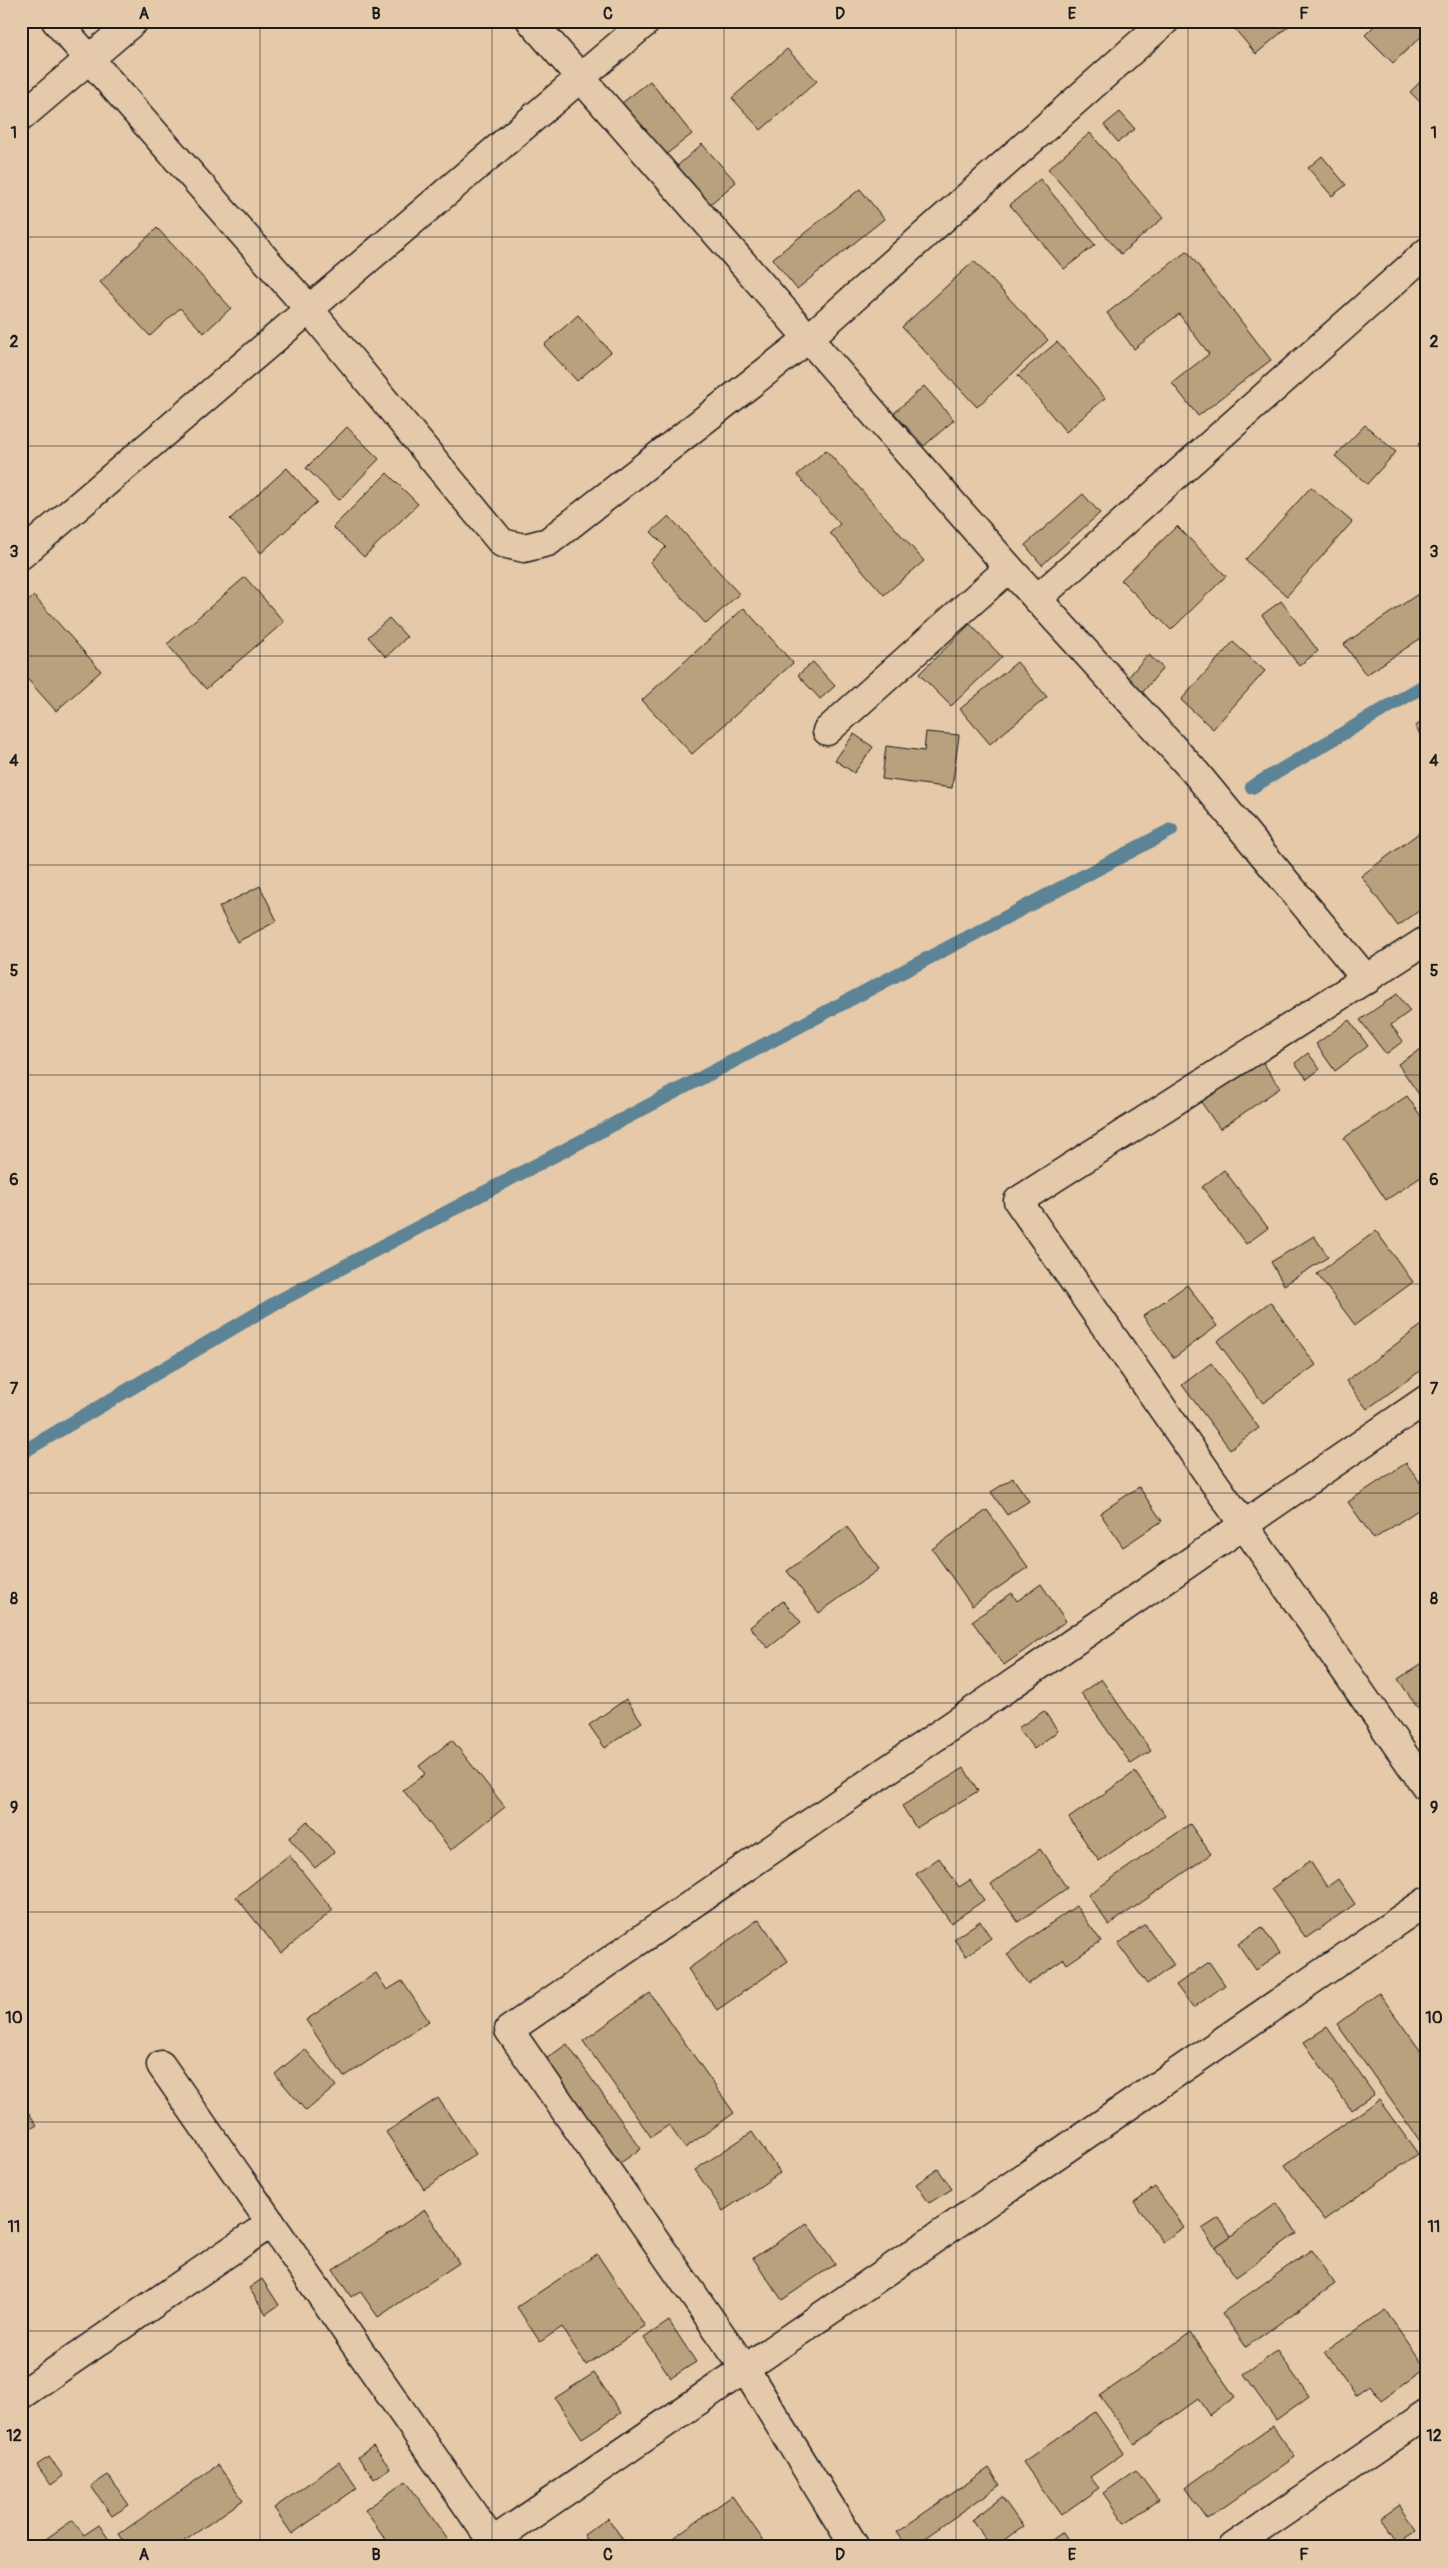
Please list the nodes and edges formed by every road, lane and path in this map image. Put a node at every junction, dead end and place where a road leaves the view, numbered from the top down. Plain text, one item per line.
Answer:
1 (56, 21) edge
2 (134, 21) edge
3 (531, 21) edge
4 (647, 21) edge
5 (1165, 21) edge
6 (89, 59) junction
7 (580, 78) junction
8 (21, 117) edge
9 (1427, 252) edge
10 (309, 309) junction
11 (808, 338) junction
12 (21, 555) edge
13 (1009, 568) junction
14 (1037, 599) junction
15 (828, 731) dead end
16 (1427, 940) edge
17 (1367, 980) junction
18 (1427, 1399) edge
19 (1244, 1525) junction
20 (1427, 1788) edge
21 (1427, 1901) edge
22 (161, 2065) dead end
23 (271, 2224) junction
24 (745, 2369) junction
25 (21, 2395) edge
26 (1427, 2414) edge
27 (494, 2544) edge
28 (854, 2547) edge
29 (1232, 2547) edge

1 - 6 street
2 - 6 street
3 - 7 street
4 - 7 street
5 - 11 street
6 - 8 street
6 - 10 street
7 - 10 street
7 - 11 street
9 - 14 street
10 - 11 street
10 - 12 street
11 - 13 street
13 - 14 street
13 - 15 street
14 - 17 street
16 - 17 street
17 - 19 street
18 - 19 street
19 - 20 street
19 - 24 street
21 - 24 street
22 - 23 street
23 - 25 street
23 - 27 street
24 - 27 street
24 - 28 street
26 - 29 street

